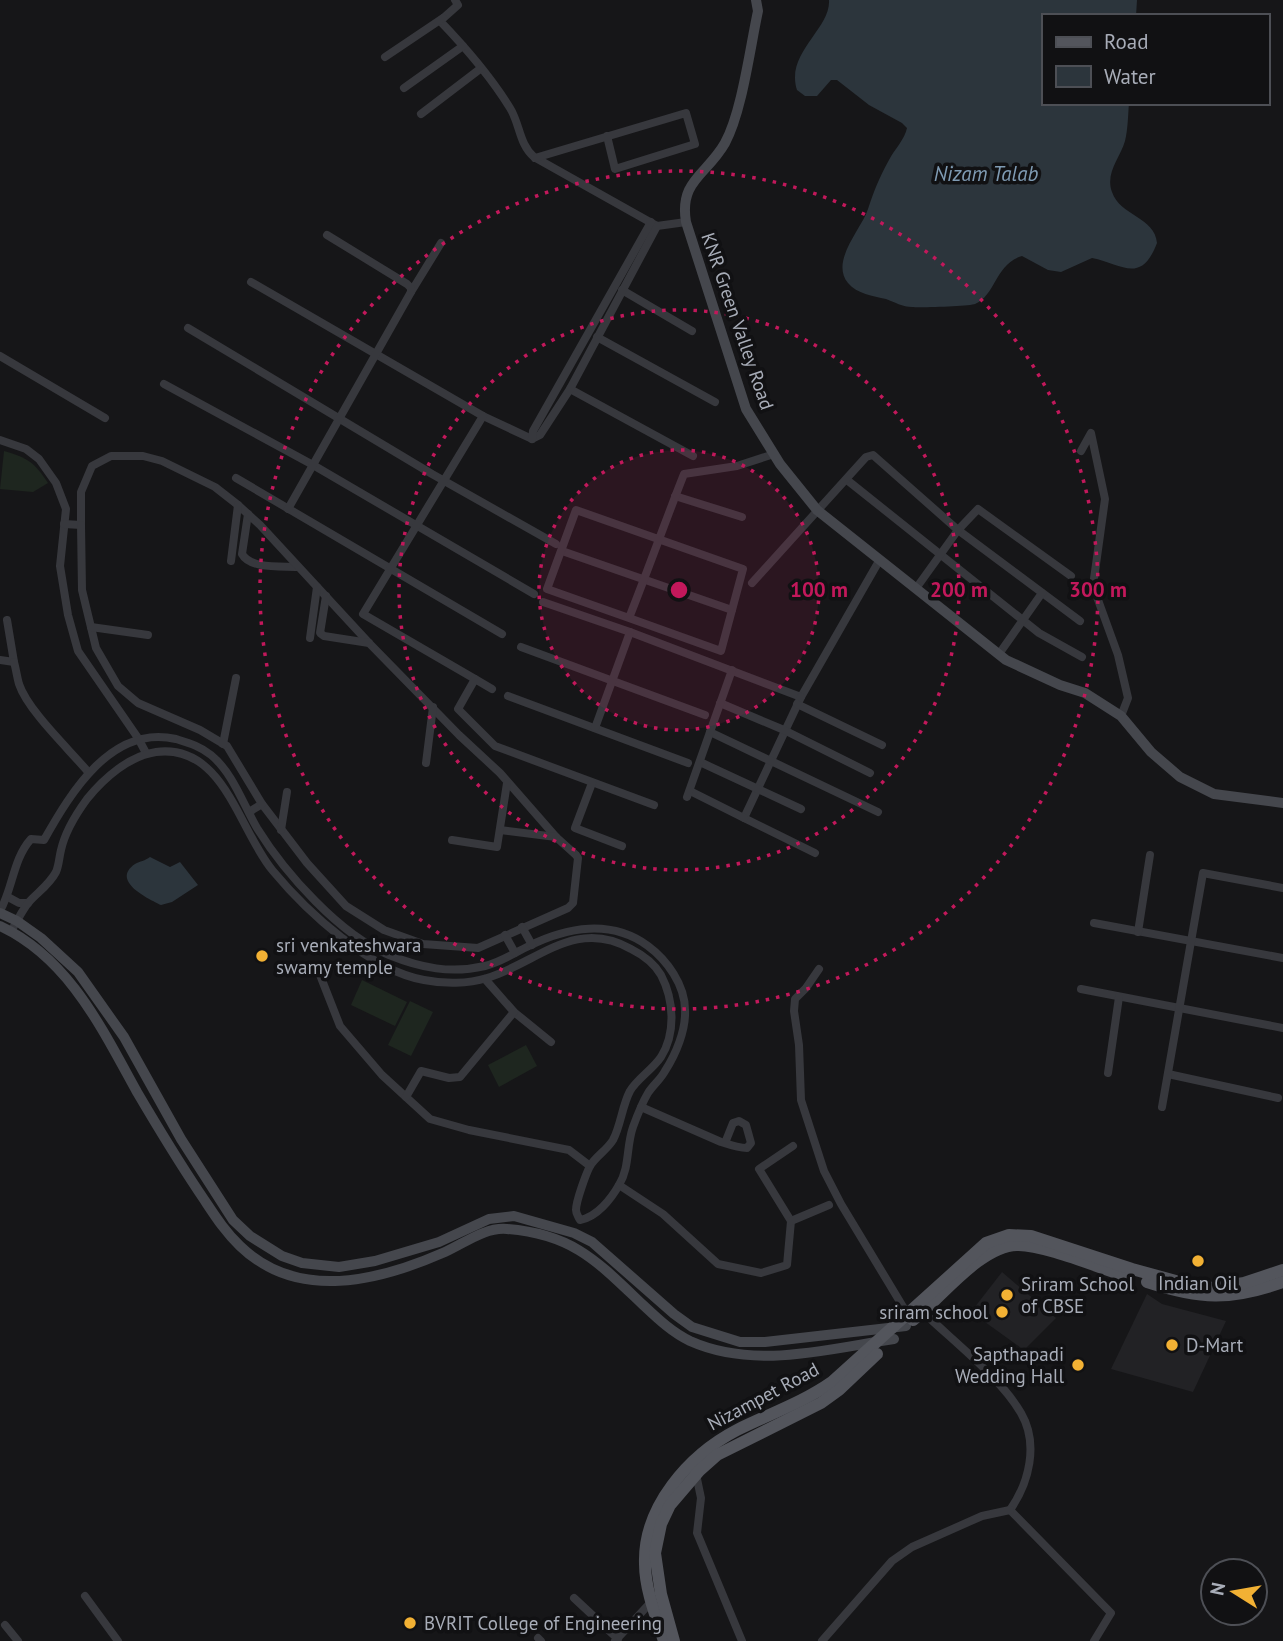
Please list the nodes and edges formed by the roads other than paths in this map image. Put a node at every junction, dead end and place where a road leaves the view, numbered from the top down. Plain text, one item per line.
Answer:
1 (455, 0) edge
2 (756, 0) edge
3 (446, 16) junction
4 (463, 46) junction
5 (385, 57) dead end
6 (480, 69) junction
7 (404, 88) dead end
8 (421, 114) dead end
9 (607, 136) junction
10 (536, 158) junction
11 (685, 222) junction
12 (654, 224) junction
13 (327, 234) dead end
14 (441, 243) dead end
15 (251, 282) dead end
16 (622, 290) junction
17 (411, 292) junction
18 (188, 328) dead end
19 (692, 331) dead end
20 (597, 337) junction
21 (376, 354) junction
22 (0, 356) edge
23 (164, 384) dead end
24 (570, 389) junction
25 (715, 402) dead end
26 (483, 416) junction
27 (104, 418) dead end
28 (339, 419) junction
29 (0, 439) edge
30 (532, 439) junction
31 (1081, 451) dead end
32 (774, 454) junction
33 (693, 456) dead end
34 (313, 465) junction
35 (236, 478) dead end
36 (847, 480) junction
37 (444, 481) junction
38 (675, 496) junction
39 (238, 505) junction
40 (66, 509) junction
41 (289, 509) junction
42 (817, 510) junction
43 (81, 511) junction
44 (248, 514) junction
45 (742, 517) dead end
46 (64, 524) junction
47 (81, 525) junction
48 (416, 527) junction
49 (958, 530) junction
50 (659, 540) junction
51 (559, 547) junction
52 (939, 555) junction
53 (231, 561) dead end
54 (880, 561) junction
55 (297, 567) junction
56 (391, 569) junction
57 (1071, 576) dead end
58 (644, 580) junction
59 (752, 583) dead end
60 (317, 587) junction
61 (917, 587) junction
62 (1042, 593) junction
63 (534, 594) dead end
64 (326, 596) junction
65 (543, 602) dead end
66 (732, 610) junction
67 (629, 618) junction
68 (7, 620) dead end
69 (1023, 621) junction
70 (1080, 621) dead end
71 (91, 627) junction
72 (630, 632) junction
73 (502, 634) dead end
74 (148, 635) dead end
75 (310, 638) dead end
76 (369, 643) junction
77 (520, 647) dead end
78 (999, 654) junction
79 (1083, 657) dead end
80 (0, 660) edge
81 (14, 662) junction
82 (732, 670) junction
83 (236, 678) dead end
84 (475, 679) junction
85 (613, 680) junction
86 (492, 689) dead end
87 (508, 696) dead end
88 (799, 701) junction
89 (720, 703) junction
90 (433, 707) junction
91 (705, 715) dead end
92 (1121, 716) junction
93 (595, 728) junction
94 (784, 730) junction
95 (710, 732) junction
96 (138, 738) junction
97 (223, 744) junction
98 (882, 744) dead end
99 (146, 753) junction
100 (771, 759) junction
101 (700, 762) junction
102 (426, 763) dead end
103 (688, 763) dead end
104 (89, 773) junction
105 (870, 773) dead end
106 (507, 783) junction
107 (592, 783) junction
108 (757, 787) junction
109 (286, 792) dead end
110 (1283, 803) edge
111 (262, 804) junction
112 (654, 805) dead end
113 (801, 809) dead end
114 (249, 812) junction
115 (878, 812) dead end
116 (272, 818) junction
117 (744, 818) junction
118 (255, 825) junction
119 (246, 827) junction
120 (281, 830) junction
121 (500, 830) junction
122 (556, 837) junction
123 (44, 840) junction
124 (452, 840) dead end
125 (622, 846) dead end
126 (60, 851) junction
127 (815, 853) dead end
128 (1150, 855) dead end
129 (1283, 888) edge
130 (8, 897) junction
131 (28, 903) junction
132 (0, 912) edge
133 (1094, 923) dead end
134 (0, 926) edge
135 (14, 926) junction
136 (522, 927) junction
137 (1138, 932) junction
138 (505, 935) junction
139 (1191, 942) junction
140 (532, 945) junction
141 (515, 953) junction
142 (1283, 958) edge
143 (469, 968) junction
144 (819, 969) dead end
145 (320, 975) dead end
146 (485, 979) junction
147 (471, 981) junction
148 (1081, 989) dead end
149 (1119, 997) junction
150 (1179, 1008) junction
151 (514, 1012) junction
152 (1283, 1028) edge
153 (551, 1042) dead end
154 (1108, 1073) dead end
155 (1168, 1074) junction
156 (406, 1097) junction
157 (1278, 1098) dead end
158 (641, 1107) junction
159 (1162, 1107) dead end
160 (612, 1141) junction
161 (724, 1143) dead end
162 (628, 1145) junction
163 (793, 1146) dead end
164 (590, 1166) junction
165 (619, 1185) junction
166 (829, 1205) dead end
167 (580, 1220) junction
168 (792, 1221) junction
169 (574, 1233) junction
170 (569, 1245) junction
171 (1283, 1270) edge
172 (1283, 1282) edge
173 (906, 1323) junction
174 (855, 1331) junction
175 (879, 1341) junction
176 (851, 1346) junction
177 (696, 1474) junction
178 (1010, 1510) junction
179 (85, 1596) dead end
180 (574, 1598) dead end
181 (652, 1601) junction
182 (5, 1625) dead end
183 (617, 1640) edge
184 (18, 1641) edge
185 (118, 1641) edge
186 (664, 1641) edge
187 (674, 1641) edge
188 (742, 1641) edge
189 (822, 1641) edge
190 (1094, 1641) edge

1 - 3 street
2 - 11 street, KNR Green Valley Road
3 - 4 street
3 - 5 street
4 - 6 street
4 - 7 street
6 - 8 street
6 - 10 street
9 - 9 street
9 - 10 street
10 - 12 street
11 - 12 street
11 - 32 street, KNR Green Valley Road
12 - 16 street
12 - 30 street
13 - 17 street
14 - 17 street
15 - 21 street
16 - 19 street
16 - 20 street
17 - 21 street
18 - 28 street
20 - 24 street
20 - 25 street
21 - 26 street
21 - 28 street
22 - 27 street
23 - 34 street
24 - 30 street
24 - 33 street
26 - 30 street
26 - 37 street
28 - 34 street
28 - 37 street
29 - 40 street
31 - 92 street
32 - 38 street
32 - 42 street, KNR Green Valley Road
34 - 41 street
34 - 48 street
35 - 41 street
36 - 42 street
36 - 49 street
36 - 52 street
37 - 48 street
37 - 51 street
38 - 45 street
38 - 50 street
39 - 43 street
39 - 44 street
39 - 53 street
40 - 43 street
40 - 46 street
41 - 56 street
42 - 54 street, KNR Green Valley Road
42 - 59 street
43 - 47 street
44 - 55 street
44 - 55 street
46 - 47 street
46 - 96 street
47 - 71 street
48 - 56 street
48 - 63 street
49 - 52 street
49 - 57 street
49 - 62 street
50 - 51 street
50 - 58 street
50 - 66 street
51 - 58 street
51 - 67 street
52 - 61 street
52 - 69 street
54 - 61 street, KNR Green Valley Road
54 - 88 street
55 - 60 street
56 - 73 street
56 - 84 street
58 - 66 street
58 - 67 street
60 - 64 street
60 - 75 street
61 - 78 street, KNR Green Valley Road
62 - 69 street
62 - 70 street
64 - 76 street
64 - 76 street
65 - 72 street
66 - 67 street
68 - 81 street
69 - 78 street
69 - 79 street
71 - 74 street
71 - 97 street
72 - 82 street
72 - 85 street
76 - 90 street
77 - 85 street
78 - 92 street, KNR Green Valley Road
80 - 81 street
81 - 104 street
82 - 88 street
82 - 89 street
83 - 97 street
84 - 86 street
84 - 107 street
85 - 91 street
85 - 93 street
87 - 93 street
88 - 94 street
88 - 98 street
89 - 94 street
89 - 95 street
90 - 102 street
90 - 106 street
92 - 110 street, KNR Green Valley Road
93 - 103 street
94 - 100 street
94 - 105 street
95 - 100 street
95 - 101 street
96 - 99 street
96 - 104 street
96 - 114 street
97 - 111 street
99 - 119 street
99 - 126 street
100 - 108 street
100 - 115 street
101 - 108 street
101 - 117 street
104 - 123 street
106 - 121 street
106 - 122 street
107 - 112 street
107 - 125 street
108 - 113 street
108 - 117 street
109 - 120 street
111 - 114 street
111 - 116 street
114 - 118 street
116 - 118 street
116 - 120 street
117 - 127 street
118 - 119 street
118 - 143 street
119 - 147 street
120 - 138 street
121 - 122 street
121 - 124 street
122 - 136 street
123 - 126 street
123 - 130 street
126 - 131 street
128 - 137 street
129 - 139 street
130 - 131 street
130 - 132 street
131 - 135 street
132 - 135 street
133 - 137 street
134 - 135 street
135 - 169 street
135 - 170 street
136 - 138 street
136 - 140 street
137 - 139 street
138 - 141 street
139 - 142 street
139 - 150 street
140 - 141 street
140 - 158 street
141 - 143 street
143 - 147 street
144 - 173 street
145 - 156 street
146 - 147 street
146 - 151 street
146 - 160 street
148 - 149 street
149 - 150 street
149 - 154 street
150 - 152 street
150 - 155 street
151 - 153 street
151 - 156 street
155 - 157 street
155 - 159 street
156 - 164 street
158 - 161 street
158 - 162 street
160 - 162 street
160 - 164 street
162 - 165 street
163 - 168 street
164 - 167 street
165 - 167 street
165 - 168 street
166 - 168 street
167 - 169 street
169 - 170 street
169 - 174 street
170 - 176 street
171 - 173 main road, Nizampet Road
172 - 173 main road, Nizampet Road
173 - 174 street
173 - 175 main road, Nizampet Road
173 - 177 main road, Nizampet Road
173 - 178 street
174 - 176 street
175 - 176 street
175 - 181 main road, Nizampet Road
177 - 187 main road, Nizampet Road
177 - 188 street
178 - 189 street
178 - 190 street
179 - 185 street
180 - 183 street
181 - 183 street
181 - 186 main road, Nizampet Road
182 - 184 street

